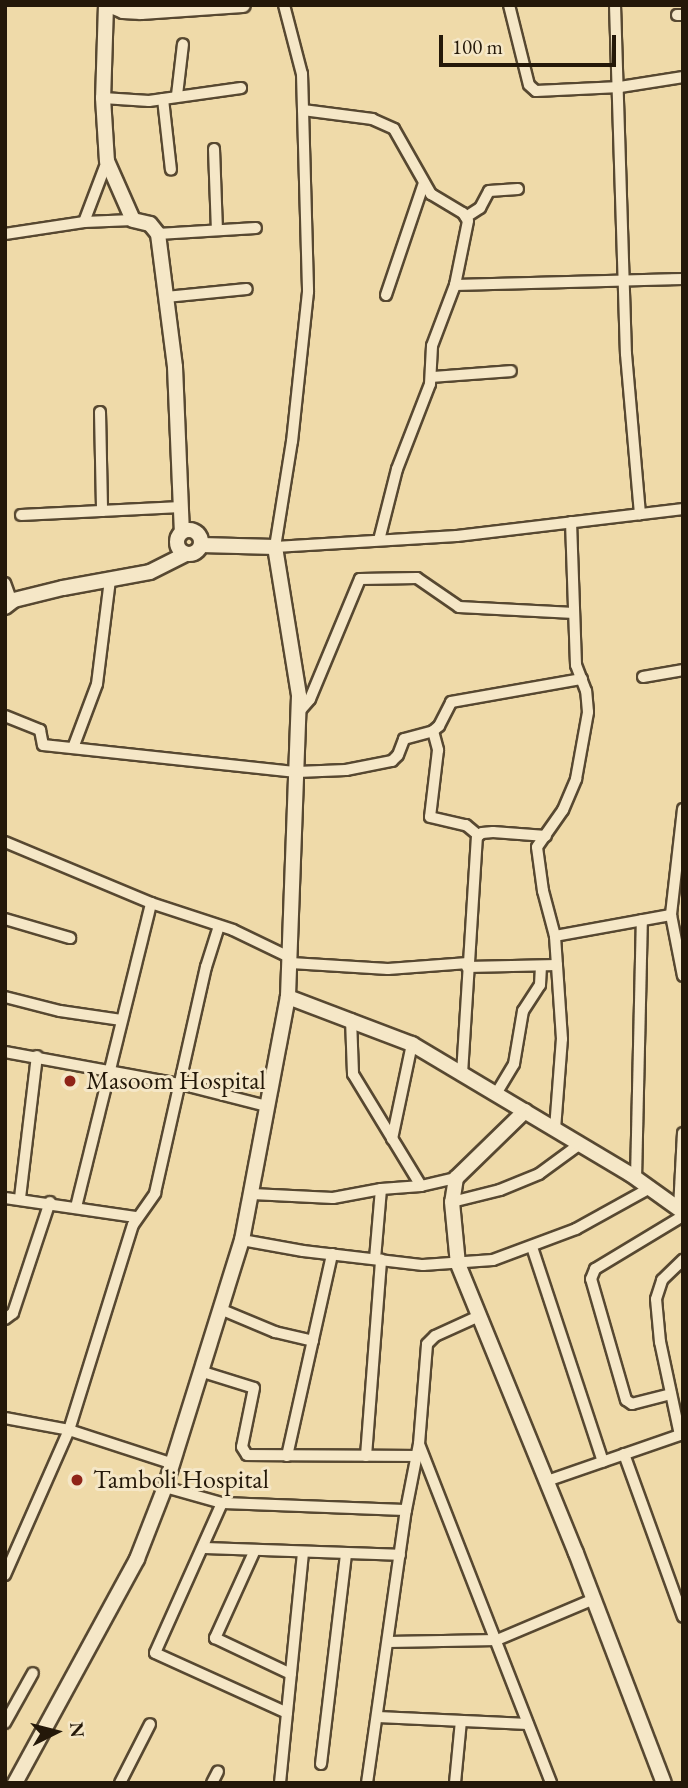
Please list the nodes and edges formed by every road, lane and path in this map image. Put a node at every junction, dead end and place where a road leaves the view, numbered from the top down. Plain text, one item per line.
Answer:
1 (108, 5) edge
2 (243, 5) edge
3 (284, 5) edge
4 (509, 5) edge
5 (615, 5) edge
6 (183, 44) dead end
7 (683, 77) edge
8 (620, 87) junction
9 (241, 88) dead end
10 (177, 95) junction
11 (103, 98) junction
12 (163, 99) junction
13 (303, 110) junction
14 (214, 149) dead end
15 (107, 161) junction
16 (171, 170) dead end
17 (424, 183) junction
18 (518, 189) dead end
19 (466, 217) junction
20 (133, 220) junction
21 (84, 222) junction
22 (256, 228) dead end
23 (217, 229) junction
24 (5, 234) edge
25 (158, 234) junction
26 (683, 279) edge
27 (625, 280) junction
28 (455, 285) junction
29 (247, 289) dead end
30 (386, 295) dead end
31 (166, 297) junction
32 (511, 371) dead end
33 (432, 377) junction
34 (100, 412) dead end
35 (181, 507) junction
36 (683, 509) edge
37 (102, 511) junction
38 (640, 514) junction
39 (21, 515) dead end
40 (571, 522) junction
41 (183, 532) junction
42 (379, 540) junction
43 (201, 545) junction
44 (275, 547) junction
45 (186, 554) junction
46 (110, 579) junction
47 (5, 583) edge
48 (8, 605) edge
49 (574, 613) junction
50 (683, 670) edge
51 (643, 677) dead end
52 (582, 679) junction
53 (298, 713) junction
54 (5, 716) edge
55 (433, 731) junction
56 (73, 748) junction
57 (297, 772) junction
58 (683, 809) edge
59 (478, 835) junction
60 (546, 835) junction
61 (5, 842) edge
62 (151, 903) junction
63 (671, 915) junction
64 (5, 919) edge
65 (642, 920) junction
66 (219, 926) junction
67 (555, 936) junction
68 (70, 938) dead end
69 (680, 950) edge
70 (291, 961) junction
71 (468, 965) junction
72 (541, 965) junction
73 (557, 965) junction
74 (683, 976) edge
75 (5, 997) edge
76 (288, 997) junction
77 (351, 1019) junction
78 (121, 1020) junction
79 (412, 1044) junction
80 (5, 1052) edge
81 (37, 1056) junction
82 (108, 1071) junction
83 (462, 1074) junction
84 (180, 1084) junction
85 (496, 1094) junction
86 (267, 1106) junction
87 (525, 1111) junction
88 (555, 1129) junction
89 (683, 1133) edge
90 (392, 1139) junction
91 (580, 1144) junction
92 (456, 1178) junction
93 (636, 1179) junction
94 (421, 1186) junction
95 (650, 1188) junction
96 (381, 1189) junction
97 (252, 1194) junction
98 (5, 1198) edge
99 (20, 1198) junction
100 (50, 1202) junction
101 (452, 1202) junction
102 (76, 1207) junction
103 (682, 1212) edge
104 (136, 1217) junction
105 (242, 1240) junction
106 (532, 1247) junction
107 (332, 1254) junction
108 (683, 1259) edge
109 (378, 1260) junction
110 (458, 1264) junction
111 (220, 1309) junction
112 (479, 1316) junction
113 (5, 1319) edge
114 (313, 1341) junction
115 (203, 1372) junction
116 (671, 1394) junction
117 (5, 1418) edge
118 (69, 1430) junction
119 (681, 1435) edge
120 (419, 1444) junction
121 (624, 1454) junction
122 (287, 1456) junction
123 (366, 1456) junction
124 (417, 1456) junction
125 (603, 1462) junction
126 (173, 1464) junction
127 (547, 1481) junction
128 (165, 1487) junction
129 (222, 1503) junction
130 (406, 1510) junction
131 (204, 1548) junction
132 (255, 1550) junction
133 (303, 1552) junction
134 (346, 1554) junction
135 (400, 1555) junction
136 (5, 1575) edge
137 (594, 1599) junction
138 (683, 1617) edge
139 (497, 1640) junction
140 (388, 1642) junction
141 (33, 1673) dead end
142 (291, 1674) junction
143 (287, 1713) junction
144 (378, 1717) junction
145 (461, 1721) junction
146 (5, 1723) edge
147 (150, 1724) dead end
148 (528, 1724) junction
149 (321, 1764) dead end
150 (218, 1771) dead end
151 (15, 1783) edge
152 (120, 1783) edge
153 (212, 1783) edge
154 (280, 1783) edge
155 (367, 1783) edge
156 (455, 1783) edge
157 (551, 1783) edge
158 (664, 1783) edge

1 - 2 street
1 - 11 street
3 - 13 street
4 - 8 street
5 - 8 street
6 - 10 street
7 - 8 street
8 - 27 street
9 - 10 street
10 - 12 street
11 - 12 street
11 - 15 street
12 - 16 street
13 - 17 street
13 - 44 street
14 - 23 street
15 - 20 street
15 - 21 street
17 - 19 street
17 - 30 street
18 - 19 street
19 - 28 street
20 - 21 street
20 - 25 street
21 - 24 street
22 - 23 street
23 - 25 street
25 - 31 street
26 - 27 street
27 - 28 street
27 - 38 street
28 - 33 street
29 - 31 street
31 - 35 street
32 - 33 street
33 - 42 street
34 - 37 street
35 - 37 street
35 - 41 street
36 - 38 street
37 - 39 street
38 - 40 street
40 - 42 street
40 - 49 street
41 - 43 street
41 - 45 street
42 - 44 street
43 - 44 street
43 - 45 street
44 - 53 street
45 - 46 street
46 - 48 street
46 - 56 street
47 - 48 street
49 - 52 street
49 - 53 street
50 - 51 street
52 - 55 street
52 - 60 street
53 - 57 street
54 - 56 street
55 - 57 street
55 - 59 street
56 - 57 street
57 - 70 street
58 - 63 street
59 - 60 street
59 - 71 street
60 - 67 street
61 - 62 street
62 - 66 street
62 - 78 street
63 - 65 street
63 - 69 street
64 - 68 street
65 - 67 street
65 - 93 street
66 - 70 street
66 - 84 street
67 - 73 street
69 - 74 street
70 - 71 street
70 - 76 street
71 - 72 street
71 - 83 street
72 - 73 street
72 - 85 street
73 - 88 street
75 - 78 street
76 - 77 street
76 - 86 street
77 - 79 street
77 - 90 street
78 - 82 street
79 - 83 street
79 - 90 street
80 - 81 street
81 - 82 street
81 - 99 street
82 - 84 street
82 - 102 street
83 - 85 street
84 - 86 street
84 - 104 street
85 - 87 street
86 - 97 street
87 - 88 street
87 - 92 street
88 - 91 street
89 - 103 street
90 - 94 street
91 - 93 street
91 - 101 street
92 - 94 street
92 - 101 street
93 - 95 street
94 - 96 street
95 - 103 street
95 - 106 street
96 - 97 street
96 - 109 street
97 - 105 street
98 - 99 street
99 - 100 street
100 - 102 street
100 - 113 street
101 - 110 street
102 - 104 street
103 - 116 street
104 - 118 street
105 - 107 street
105 - 111 street
106 - 110 street
106 - 125 street
107 - 109 street
107 - 114 street
108 - 116 street
109 - 110 street
109 - 123 street
110 - 112 street
111 - 114 street
111 - 115 street
112 - 120 street
112 - 127 street
114 - 122 street
115 - 122 street
115 - 126 street
116 - 119 street
117 - 118 street
118 - 126 street
118 - 136 street
119 - 121 street
120 - 124 street
120 - 139 street
121 - 125 street
121 - 138 street
122 - 123 street
123 - 124 street
124 - 130 street
125 - 127 street
126 - 128 street
127 - 137 street
128 - 129 street
128 - 151 street
129 - 130 street
129 - 131 street
130 - 135 street
131 - 132 street
131 - 143 street
132 - 133 street
132 - 142 street
133 - 134 street
133 - 142 street
134 - 135 street
134 - 149 street
135 - 140 street
137 - 139 street
137 - 158 street
139 - 140 street
139 - 148 street
140 - 144 street
141 - 146 street
142 - 143 street
143 - 154 street
144 - 145 street
144 - 155 street
145 - 148 street
145 - 156 street
147 - 152 street
148 - 157 street
150 - 153 street

